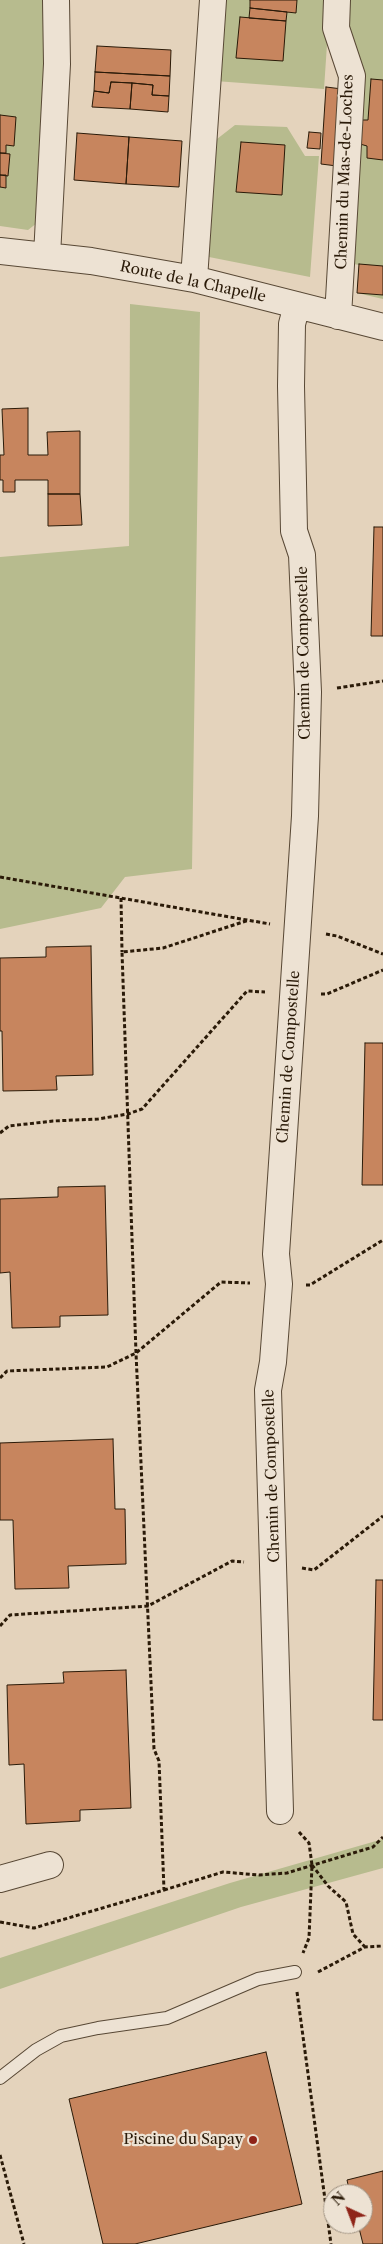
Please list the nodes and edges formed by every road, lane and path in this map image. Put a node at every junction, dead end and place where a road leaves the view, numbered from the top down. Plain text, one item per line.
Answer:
1 (56, 0) edge
2 (213, 0) edge
3 (338, 0) edge
4 (0, 251) edge
5 (47, 256) junction
6 (194, 279) junction
7 (297, 305) junction
8 (338, 316) junction
9 (383, 327) edge
10 (383, 681) edge
11 (308, 692) junction
12 (0, 877) edge
13 (121, 898) junction
14 (249, 920) junction
15 (299, 928) junction
16 (122, 952) junction
17 (383, 954) edge
18 (383, 970) edge
19 (293, 993) junction
20 (128, 1114) junction
21 (0, 1133) edge
22 (383, 1240) edge
23 (279, 1284) junction
24 (136, 1353) junction
25 (0, 1378) edge
26 (383, 1516) edge
27 (232, 1561) dead end
28 (274, 1565) junction
29 (148, 1606) junction
30 (0, 1626) edge
31 (280, 1811) joint
32 (383, 1838) edge
33 (50, 1865) dead end
34 (312, 1865) junction
35 (0, 1879) edge
36 (164, 1890) junction
37 (0, 1922) edge
38 (383, 1946) edge
39 (365, 1947) junction
40 (295, 1972) junction
41 (0, 2078) edge
42 (0, 2155) edge
43 (24, 2244) edge
44 (332, 2244) edge

1 - 5 street
2 - 6 street
3 - 8 street, Chemin du Mas-de-Loches
4 - 5 street, Route de la Chapelle
5 - 6 street, Route de la Chapelle
6 - 7 street, Route de la Chapelle
7 - 8 street, Route de la Chapelle
7 - 11 street, Chemin de Compostelle
8 - 9 street, Route de la Chapelle
10 - 11 path
11 - 15 street, Chemin de Compostelle
12 - 13 path
13 - 14 path
13 - 16 path
14 - 15 path
14 - 16 path
15 - 17 path
15 - 19 street, Chemin de Compostelle
16 - 20 path
18 - 19 path
19 - 20 path
19 - 23 street, Chemin de Compostelle
20 - 21 path
20 - 24 path
22 - 23 path
23 - 24 path
23 - 28 street, Chemin de Compostelle
24 - 25 path
24 - 29 path
26 - 28 path
27 - 29 path
28 - 31 street, Chemin de Compostelle
29 - 30 path
29 - 36 path
31 - 34 path
32 - 34 path
33 - 35 street
34 - 36 path
34 - 39 path
34 - 40 path
36 - 37 path
38 - 39 path
39 - 40 path
40 - 41 lane
40 - 44 path
42 - 43 path

